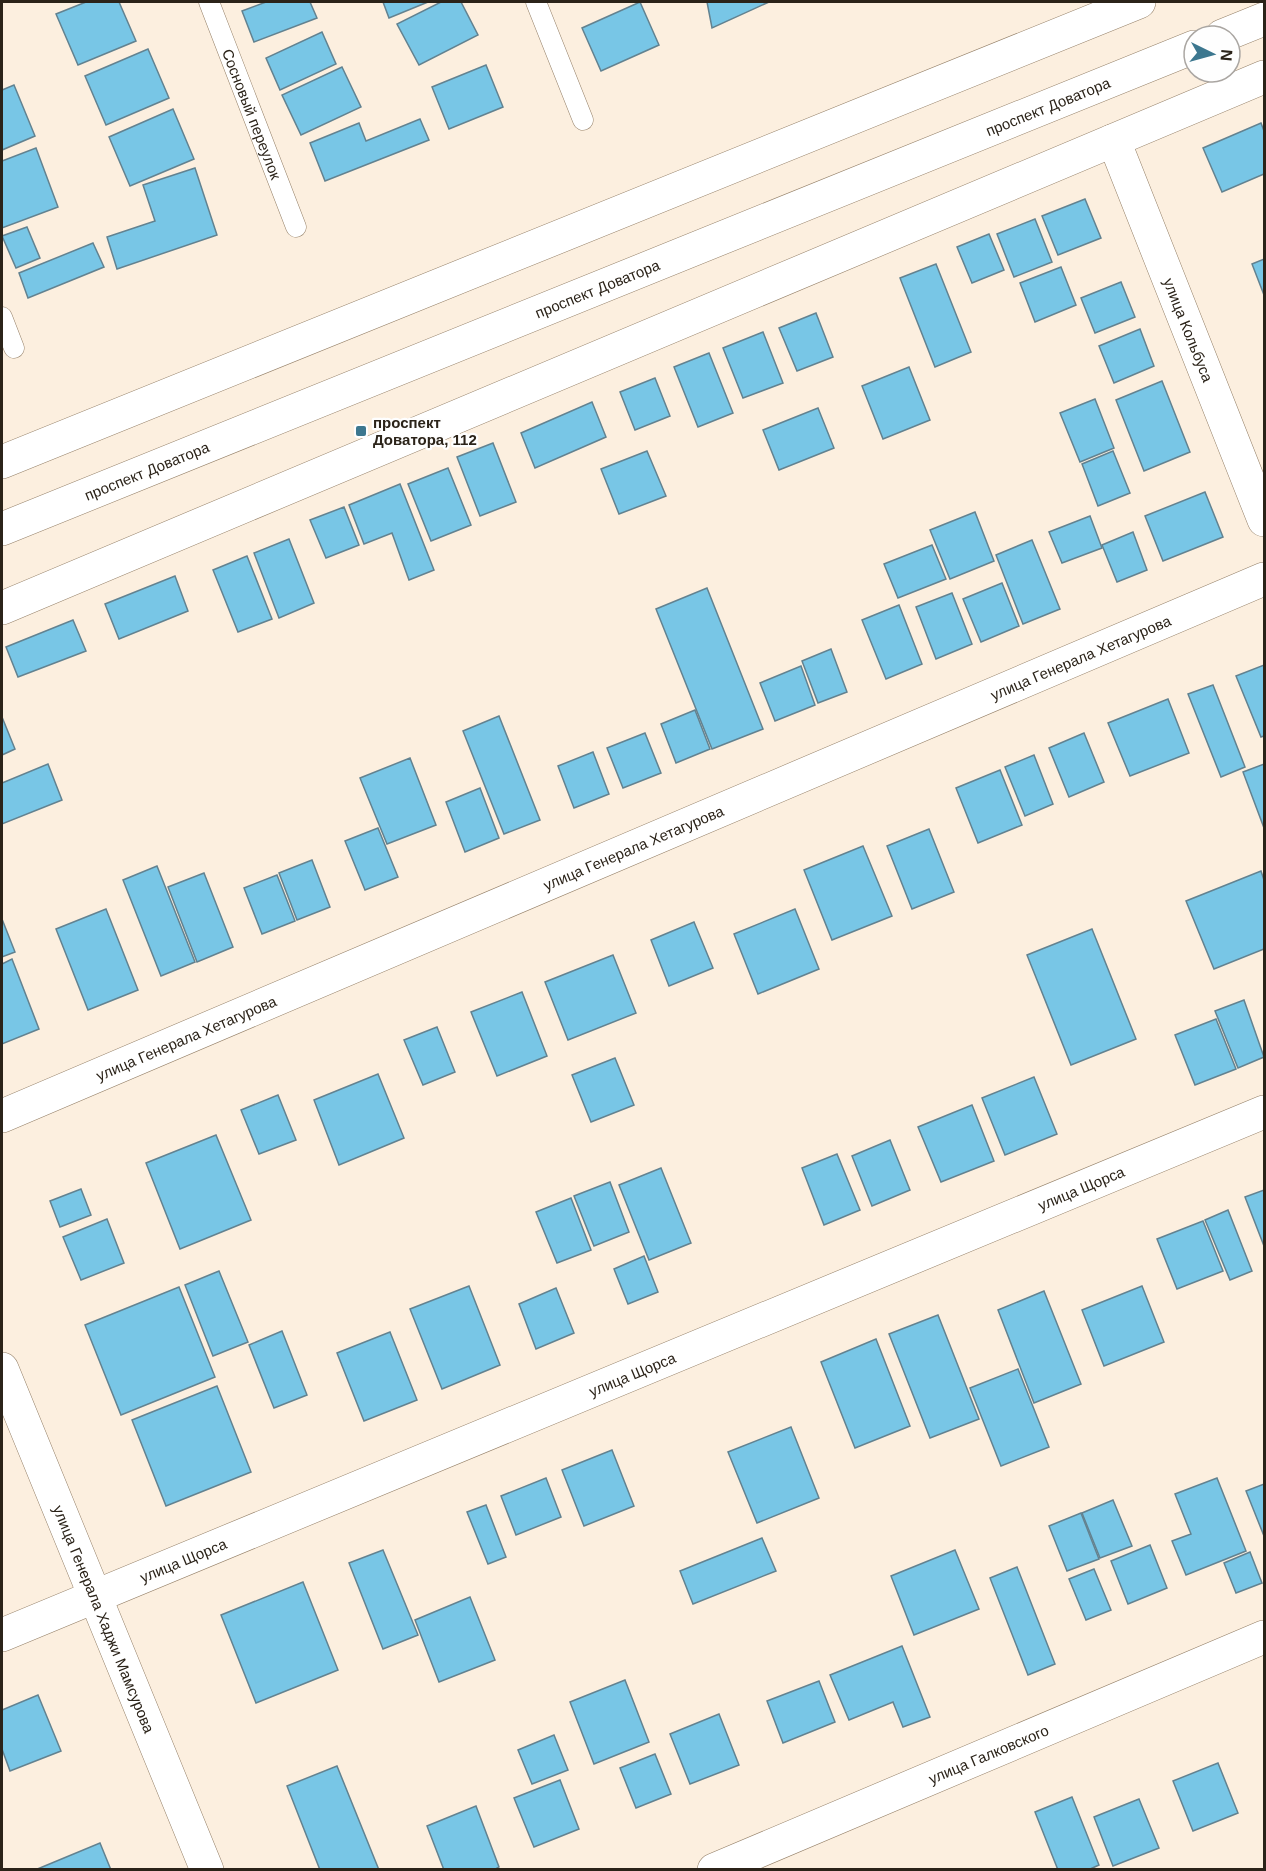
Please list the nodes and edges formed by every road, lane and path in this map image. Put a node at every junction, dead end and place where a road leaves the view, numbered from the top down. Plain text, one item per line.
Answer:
1 (209, 2) edge
2 (536, 2) edge
3 (1139, 2) edge
4 (1264, 19) edge
5 (1242, 28) edge
6 (1182, 52) edge
7 (1264, 77) edge
8 (583, 120) dead end
9 (1112, 141) junction
10 (296, 227) dead end
11 (2, 317) edge
12 (14, 348) dead end
13 (2, 462) edge
14 (1264, 520) edge
15 (2, 529) edge
16 (1264, 579) edge
17 (2, 608) edge
18 (1264, 1112) edge
19 (2, 1116) edge
20 (2, 1369) edge
21 (94, 1597) junction
22 (2, 1635) edge
23 (1264, 1637) edge
24 (207, 1869) edge
25 (714, 1869) edge

1 - 10 lane, Сосновый переулок
2 - 8 lane
3 - 13 street
4 - 5 street
6 - 15 street, проспект Доватора
7 - 9 street
9 - 14 street, улица Кольбуса
9 - 17 street
11 - 12 lane
16 - 19 street, улица Генерала Хетагурова
18 - 21 street, улица Щорса
20 - 21 street, улица Генерала Хаджи Мамсурова
21 - 22 street, улица Щорса
21 - 24 street, улица Генерала Хаджи Мамсурова
23 - 25 street, улица Галковского

